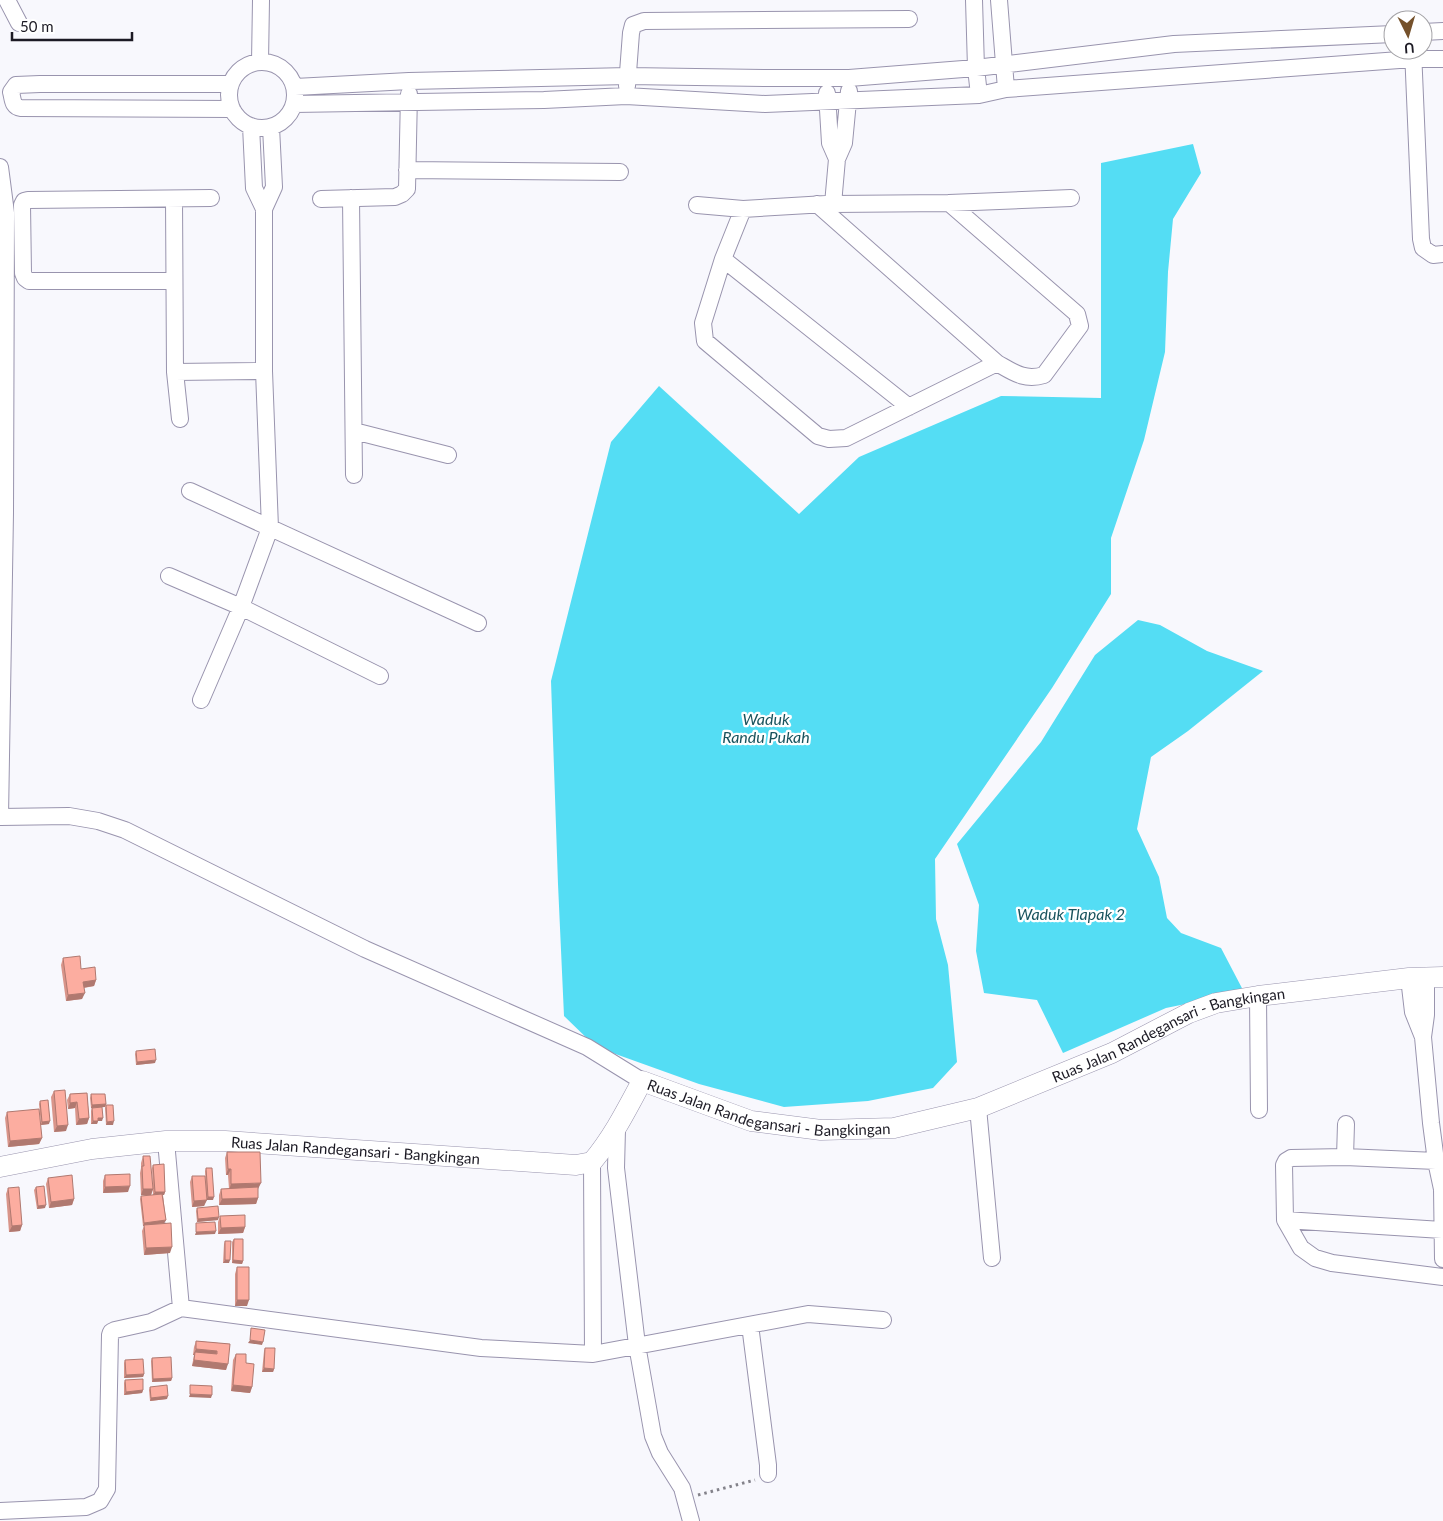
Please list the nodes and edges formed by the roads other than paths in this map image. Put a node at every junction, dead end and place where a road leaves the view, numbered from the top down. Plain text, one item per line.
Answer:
1 (7, 0) edge
2 (261, 0) edge
3 (974, 0) edge
4 (999, 0) edge
5 (909, 19) dead end
6 (19, 23) dead end
7 (1383, 34) edge
8 (1383, 58) edge
9 (1413, 60) edge
10 (260, 62) junction
11 (1005, 64) junction
12 (976, 68) junction
13 (628, 76) junction
14 (827, 78) junction
15 (849, 78) junction
16 (409, 81) junction
17 (231, 84) junction
18 (295, 87) junction
19 (1006, 89) junction
20 (979, 95) junction
21 (626, 96) junction
22 (848, 101) junction
23 (827, 102) junction
24 (409, 103) junction
25 (294, 104) junction
26 (232, 109) junction
27 (251, 126) junction
28 (271, 127) junction
29 (837, 159) junction
30 (0, 168) edge
31 (407, 170) junction
32 (620, 172) dead end
33 (211, 198) dead end
34 (320, 198) dead end
35 (351, 198) junction
36 (1071, 198) dead end
37 (174, 199) junction
38 (949, 203) junction
39 (817, 204) junction
40 (833, 204) junction
41 (697, 205) dead end
42 (264, 209) junction
43 (743, 210) junction
44 (1443, 254) edge
45 (723, 259) junction
46 (174, 281) junction
47 (997, 364) junction
48 (264, 371) junction
49 (175, 372) junction
50 (908, 407) junction
51 (180, 419) dead end
52 (354, 431) junction
53 (448, 455) dead end
54 (354, 474) dead end
55 (190, 491) dead end
56 (270, 528) junction
57 (169, 576) dead end
58 (241, 607) junction
59 (478, 623) dead end
60 (380, 676) dead end
61 (201, 700) dead end
62 (0, 817) edge
63 (1426, 978) edge
64 (1258, 996) junction
65 (642, 1081) junction
66 (978, 1108) junction
67 (1259, 1110) dead end
68 (1346, 1124) dead end
69 (617, 1129) junction
70 (166, 1141) junction
71 (1345, 1157) junction
72 (1436, 1161) junction
73 (592, 1162) junction
74 (0, 1167) edge
75 (1442, 1189) edge
76 (1285, 1220) junction
77 (1442, 1230) edge
78 (992, 1258) dead end
79 (1443, 1259) edge
80 (1443, 1277) edge
81 (181, 1308) junction
82 (883, 1320) dead end
83 (750, 1325) junction
84 (637, 1345) junction
85 (593, 1354) junction
86 (768, 1474) road end
87 (0, 1511) edge
88 (691, 1521) edge

1 - 6 street
2 - 10 street
3 - 12 street
4 - 11 street
5 - 13 street
7 - 11 street
8 - 19 street
9 - 44 street
10 - 17 street
10 - 18 street
11 - 12 street
11 - 19 street
12 - 15 street
12 - 20 street
13 - 14 street
13 - 16 street
13 - 21 street
14 - 15 street
14 - 23 street
15 - 22 street
16 - 18 street
16 - 24 street
17 - 26 street
17 - 26 street
18 - 25 street
19 - 20 street
20 - 22 street
21 - 23 street
21 - 24 street
22 - 23 street
22 - 29 street
23 - 29 street
24 - 25 street
24 - 31 street
25 - 28 street
26 - 27 street
27 - 28 street
27 - 42 street
28 - 42 street
29 - 40 street
30 - 62 street
31 - 32 street
31 - 35 street
33 - 37 street
34 - 35 street
35 - 52 street
36 - 38 street
37 - 46 street
37 - 46 street
38 - 40 street
38 - 47 street
39 - 40 street
39 - 43 street
39 - 47 street
41 - 43 street
42 - 48 street
43 - 45 street
45 - 50 street
45 - 50 street
46 - 49 street
47 - 50 street
48 - 49 street
48 - 56 street
49 - 51 street
52 - 53 street
52 - 54 street
55 - 56 street
56 - 58 street
56 - 59 street
57 - 58 street
58 - 60 street
58 - 61 street
62 - 65 street
63 - 64 main road, Ruas Jalan Randegansari - Bangkingan
63 - 72 street
64 - 66 main road, Ruas Jalan Randegansari - Bangkingan
64 - 67 street
65 - 66 main road, Ruas Jalan Randegansari - Bangkingan
65 - 69 main road, Ruas Jalan Randegansari - Bangkingan
66 - 78 street
68 - 71 street
69 - 73 main road, Ruas Jalan Randegansari - Bangkingan
69 - 84 street
70 - 73 main road, Ruas Jalan Randegansari - Bangkingan
70 - 74 main road, Ruas Jalan Randegansari - Bangkingan
70 - 81 street
71 - 72 street
71 - 76 street
72 - 75 street
73 - 85 street
75 - 77 street
76 - 77 street
76 - 80 street
77 - 79 street
81 - 85 street
81 - 87 street
82 - 83 street
83 - 84 street
83 - 86 street
84 - 85 street
84 - 88 street

